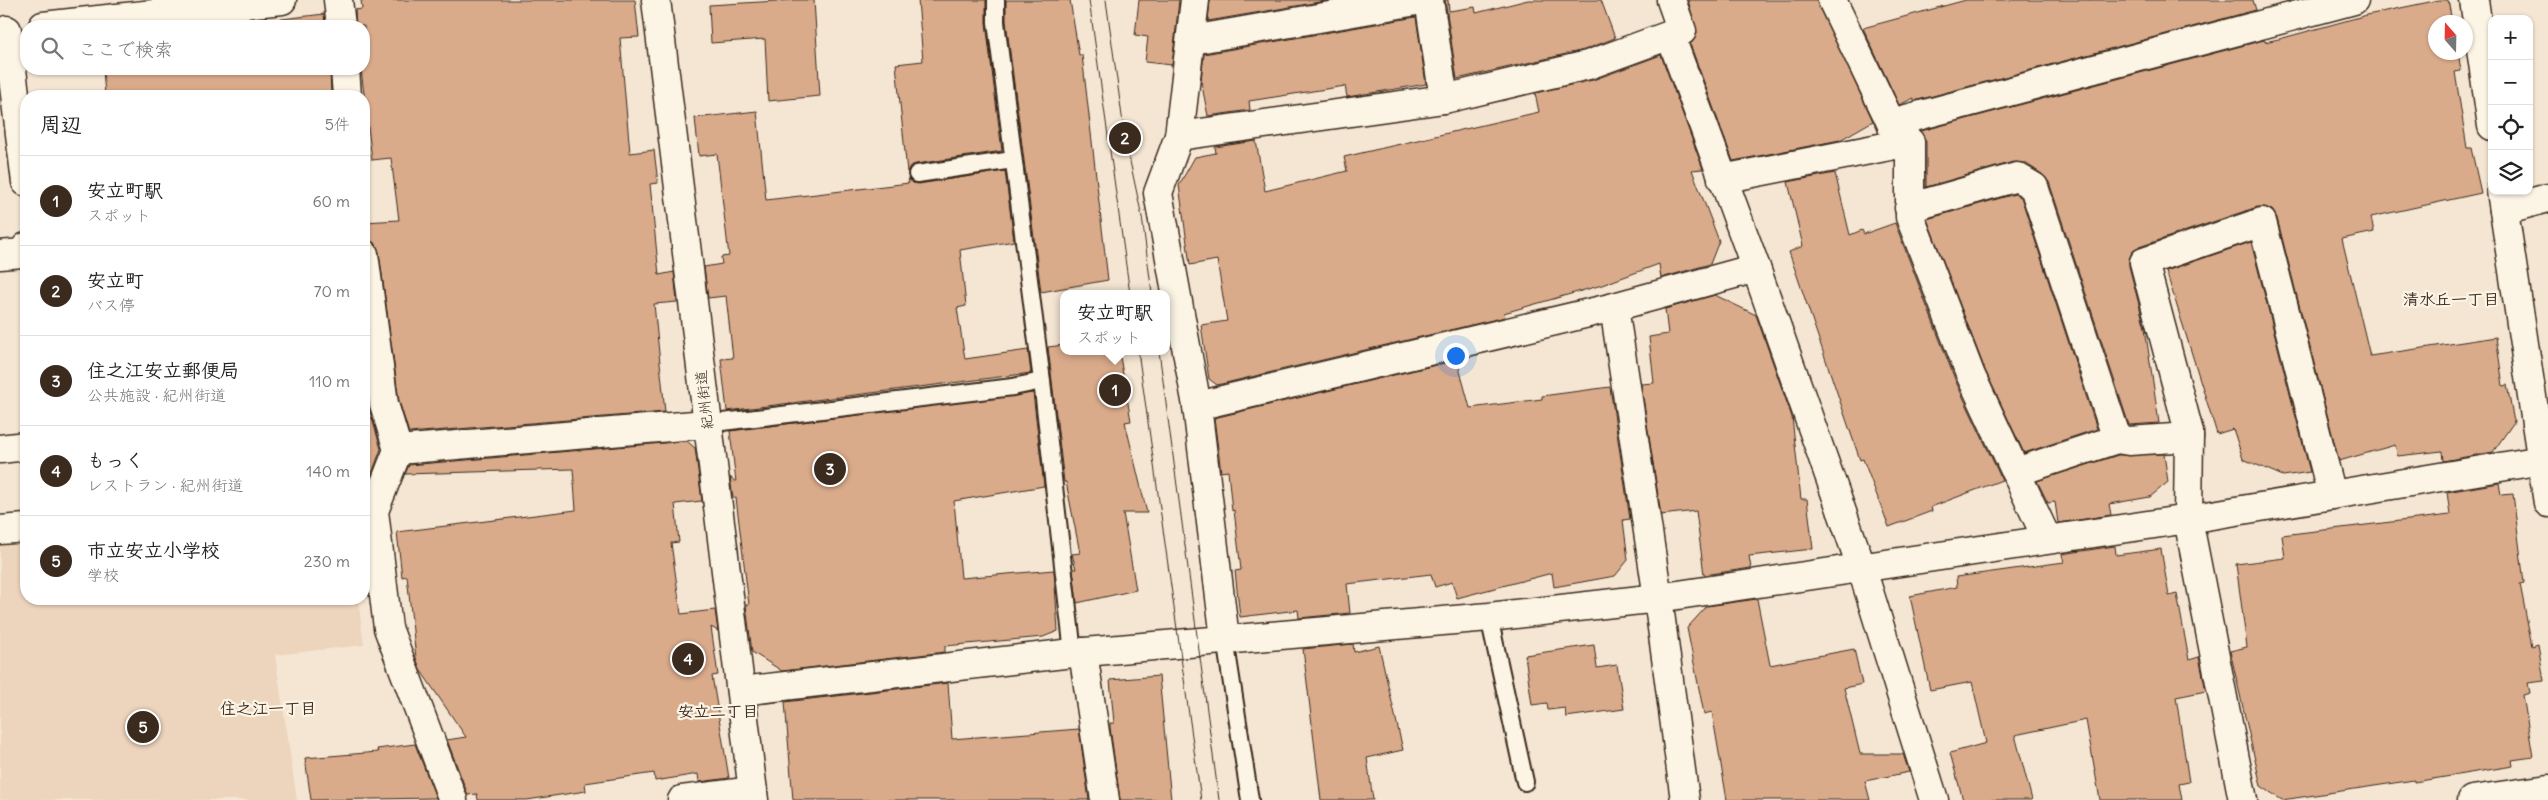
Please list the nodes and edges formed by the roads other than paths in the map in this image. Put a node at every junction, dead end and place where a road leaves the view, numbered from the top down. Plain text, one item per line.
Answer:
1 (282, 0) edge
2 (338, 0) edge
3 (656, 0) edge
4 (996, 0) edge
5 (1195, 0) edge
6 (1422, 0) edge
7 (1429, 0) edge
8 (1671, 0) edge
9 (1832, 0) edge
10 (2354, 0) edge
11 (2474, 0) edge
12 (98, 20) edge
13 (340, 20) edge
14 (11, 30) edge
15 (1670, 36) junction
16 (1192, 40) junction
17 (345, 75) edge
18 (347, 90) edge
19 (1444, 99) junction
20 (2489, 105) edge
21 (20, 121) edge
22 (1894, 133) junction
23 (1179, 136) junction
24 (1014, 160) junction
25 (917, 174) dead end
26 (1722, 179) junction
27 (2548, 198) edge
28 (2502, 201) edge
29 (1909, 208) junction
30 (20, 253) edge
31 (0, 255) edge
32 (1756, 268) junction
33 (1614, 307) junction
34 (370, 345) edge
35 (1042, 380) junction
36 (374, 405) edge
37 (1197, 406) junction
38 (706, 424) junction
39 (2189, 437) junction
40 (2117, 439) junction
41 (20, 447) edge
42 (0, 449) edge
43 (398, 450) junction
44 (2545, 459) edge
45 (2016, 472) junction
46 (2332, 496) junction
47 (2548, 503) edge
48 (370, 510) edge
49 (370, 518) edge
50 (2188, 519) junction
51 (20, 528) edge
52 (0, 530) edge
53 (2047, 539) junction
54 (1862, 566) junction
55 (1658, 598) junction
56 (1489, 617) junction
57 (1225, 639) junction
58 (1078, 653) junction
59 (741, 691) junction
60 (1525, 782) dead end
61 (2548, 789) edge
62 (754, 796) edge
63 (453, 800) edge
64 (682, 800) edge
65 (1104, 800) edge
66 (1250, 800) edge
67 (1685, 800) edge
68 (1934, 800) edge
69 (2243, 800) edge
70 (2472, 800) edge

1 - 12 street
2 - 13 street
3 - 38 street, 紀州街道
4 - 24 lane
5 - 16 street
6 - 16 street
7 - 19 street
8 - 15 street
9 - 22 street
10 - 22 street
11 - 20 street
14 - 21 street
15 - 19 street
15 - 26 street
16 - 23 street
17 - 18 street
19 - 23 street
22 - 26 street
22 - 29 street
23 - 37 street
24 - 25 lane
24 - 35 lane
26 - 32 street
27 - 28 street
28 - 44 street
29 - 40 street
29 - 45 street
30 - 31 street
32 - 33 street
32 - 54 street
33 - 37 street
33 - 55 street
34 - 36 street
35 - 38 lane
35 - 58 lane
36 - 43 street
37 - 57 street
38 - 43 street
38 - 59 street, 紀州街道
39 - 40 street
39 - 46 street
39 - 50 street
40 - 45 street
41 - 42 street
43 - 48 street
44 - 46 street
44 - 47 street
45 - 53 street
46 - 50 street
49 - 63 street
50 - 53 street
50 - 69 street
51 - 52 street
53 - 54 street
54 - 55 street
54 - 68 street
55 - 56 street
55 - 67 street
56 - 57 street
56 - 60 lane
57 - 58 street
57 - 66 lane
58 - 59 street
58 - 65 street
59 - 62 street, 紀州街道
61 - 70 street
62 - 64 street

